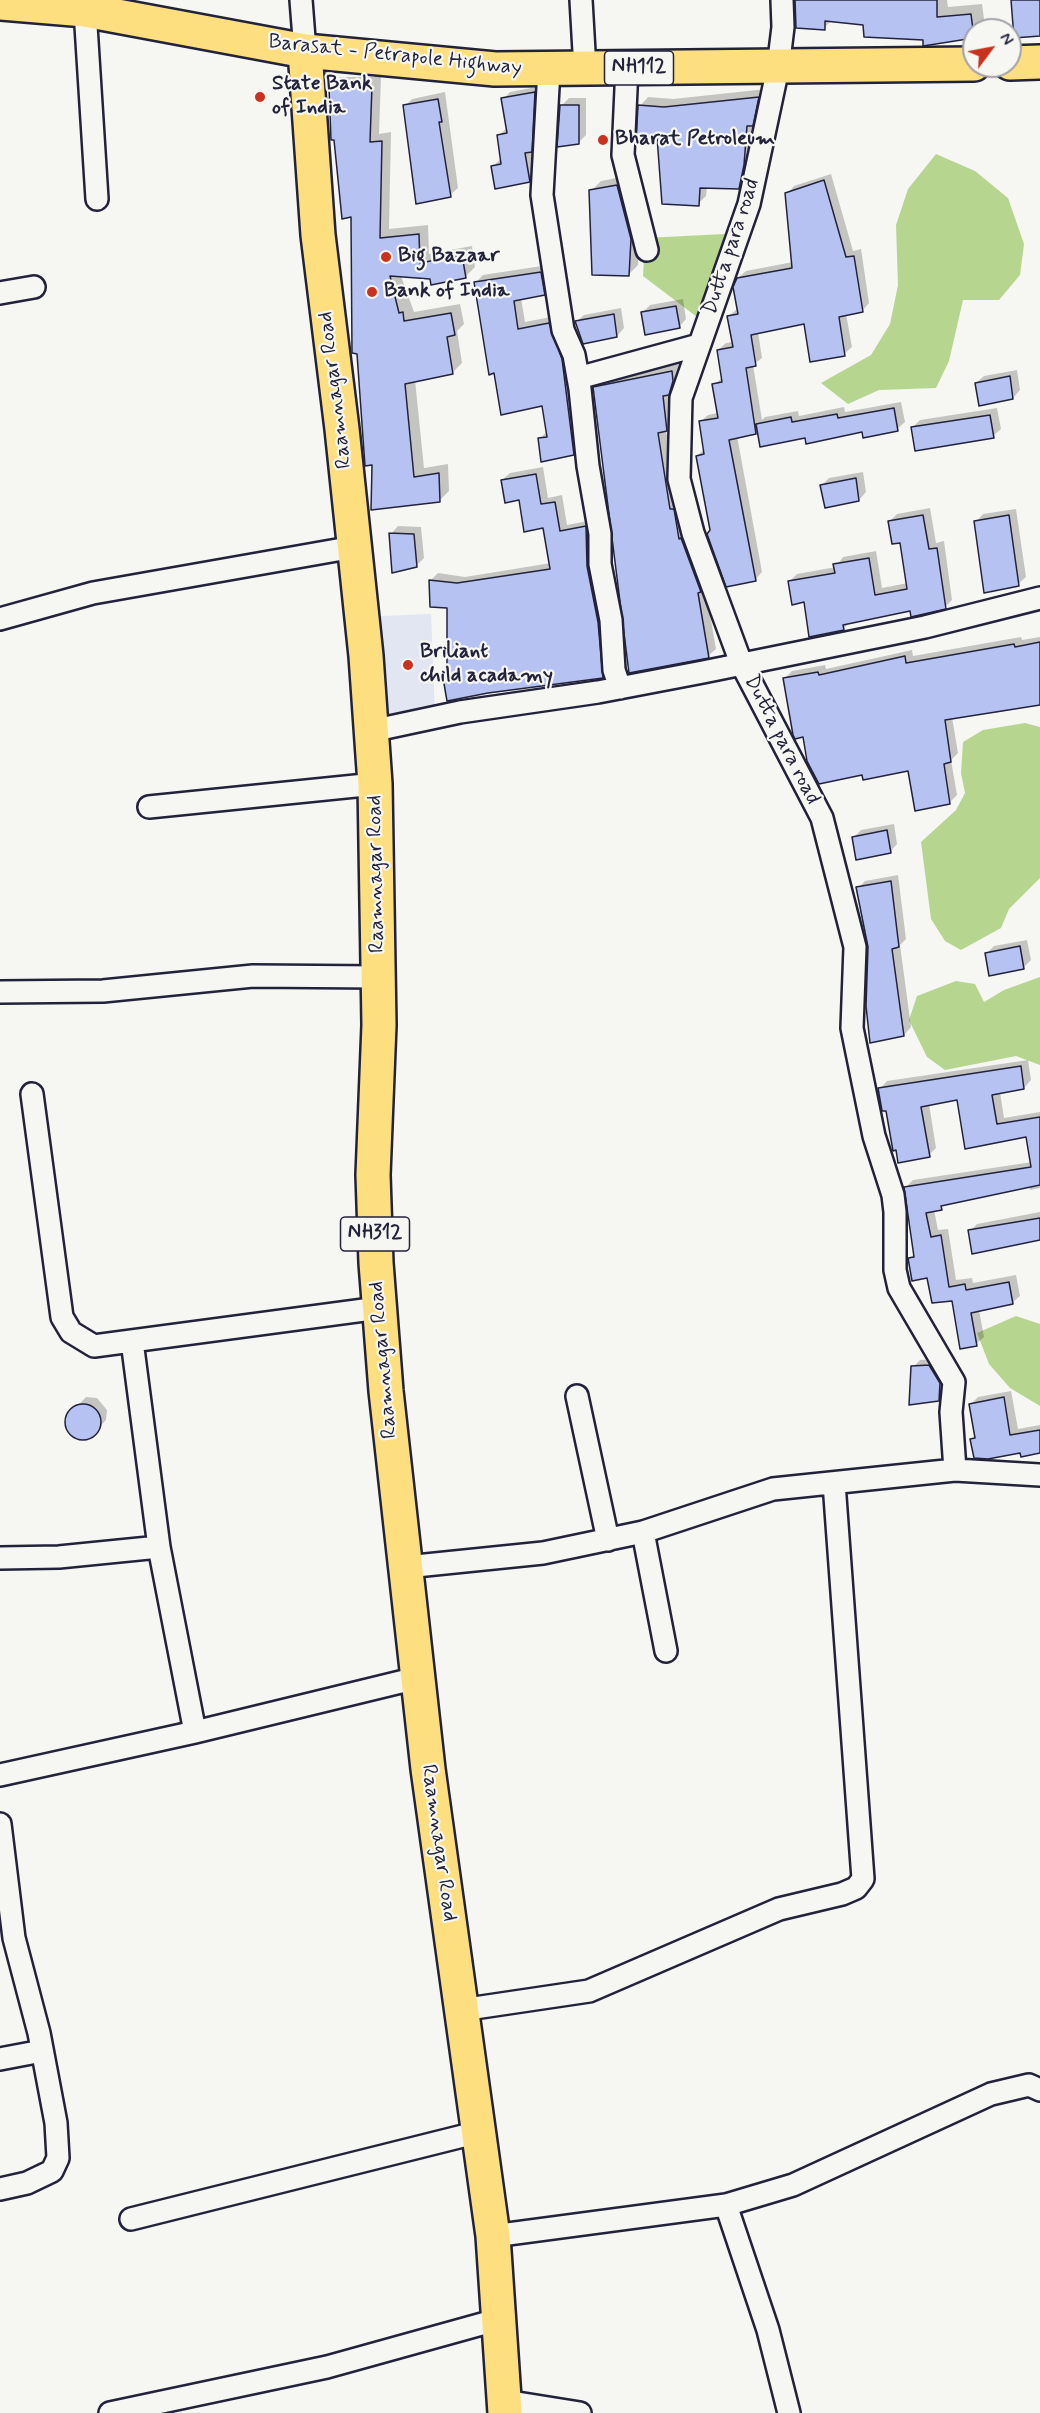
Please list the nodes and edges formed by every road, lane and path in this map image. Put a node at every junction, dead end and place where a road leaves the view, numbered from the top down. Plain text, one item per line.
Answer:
1 (301, 0) edge
2 (580, 0) edge
3 (782, 0) edge
4 (8, 2) edge
5 (85, 10) junction
6 (306, 51) junction
7 (1040, 62) edge
8 (1022, 63) edge
9 (962, 64) edge
10 (627, 67) junction
11 (778, 68) junction
12 (549, 69) junction
13 (585, 69) junction
14 (97, 199) dead end
15 (647, 250) dead end
16 (34, 287) dead end
17 (0, 293) edge
18 (699, 345) junction
19 (578, 378) junction
20 (354, 547) junction
21 (1040, 598) edge
22 (0, 619) edge
23 (741, 663) junction
24 (620, 688) junction
25 (371, 731) junction
26 (375, 784) junction
27 (149, 807) dead end
28 (379, 978) junction
29 (0, 992) edge
30 (32, 1094) dead end
31 (379, 1308) junction
32 (132, 1341) junction
33 (577, 1396) dead end
34 (955, 1470) junction
35 (1040, 1475) edge
36 (834, 1483) junction
37 (644, 1532) junction
38 (608, 1540) junction
39 (159, 1547) junction
40 (0, 1558) edge
41 (406, 1567) junction
42 (666, 1652) dead end
43 (417, 1678) junction
44 (195, 1732) junction
45 (0, 1775) edge
46 (0, 1824) edge
47 (461, 2010) junction
48 (42, 2051) junction
49 (0, 2059) edge
50 (1040, 2090) edge
51 (479, 2132) junction
52 (0, 2189) edge
53 (726, 2205) junction
54 (131, 2219) dead end
55 (493, 2236) junction
56 (500, 2319) junction
57 (505, 2407) edge
58 (110, 2413) edge
59 (580, 2413) edge
60 (789, 2413) edge

1 - 6 street
2 - 13 street
3 - 11 street, Dutta para road
4 - 5 highway, Barasat - Petrapole Highway / NH112
5 - 6 highway, Barasat - Petrapole Highway / NH112
5 - 14 street
6 - 12 highway, Barasat - Petrapole Highway / NH112
6 - 20 highway, Raamnagar Road / NH312
7 - 8 highway
9 - 11 highway, Barasat - Petrapole Highway / NH112
10 - 11 highway, Barasat - Petrapole Highway / NH112
10 - 13 highway, Barasat - Petrapole Highway / NH112
10 - 15 street
11 - 18 street, Dutta para road
12 - 13 highway, Barasat - Petrapole Highway / NH112
12 - 19 street
16 - 17 street
18 - 19 street
18 - 23 street, Dutta para road
19 - 24 street
20 - 22 street
20 - 25 highway, Raamnagar Road / NH312
21 - 23 street
23 - 24 street
23 - 34 street, Dutta para road
24 - 25 street
25 - 26 highway, Raamnagar Road / NH312
26 - 27 street
26 - 28 highway, Raamnagar Road / NH312
28 - 29 street
28 - 31 highway, Raamnagar Road / NH312
30 - 32 street
31 - 32 street
31 - 41 highway, Raamnagar Road / NH312
32 - 39 street
33 - 38 street
34 - 35 street
34 - 36 street
36 - 37 street
36 - 47 street
37 - 38 street
37 - 42 street
38 - 41 street
39 - 40 street
39 - 44 street
41 - 43 highway, Raamnagar Road / NH312
43 - 44 street
43 - 47 highway, Raamnagar Road / NH312
44 - 45 street
46 - 48 street
47 - 51 highway, Raamnagar Road / NH312
48 - 49 street
48 - 52 street
50 - 53 street
51 - 54 street
51 - 55 highway, Raamnagar Road / NH312
53 - 55 street
53 - 60 street
55 - 56 highway, Raamnagar Road / NH312
56 - 57 highway, Raamnagar Road / NH312
56 - 58 street
57 - 59 street

